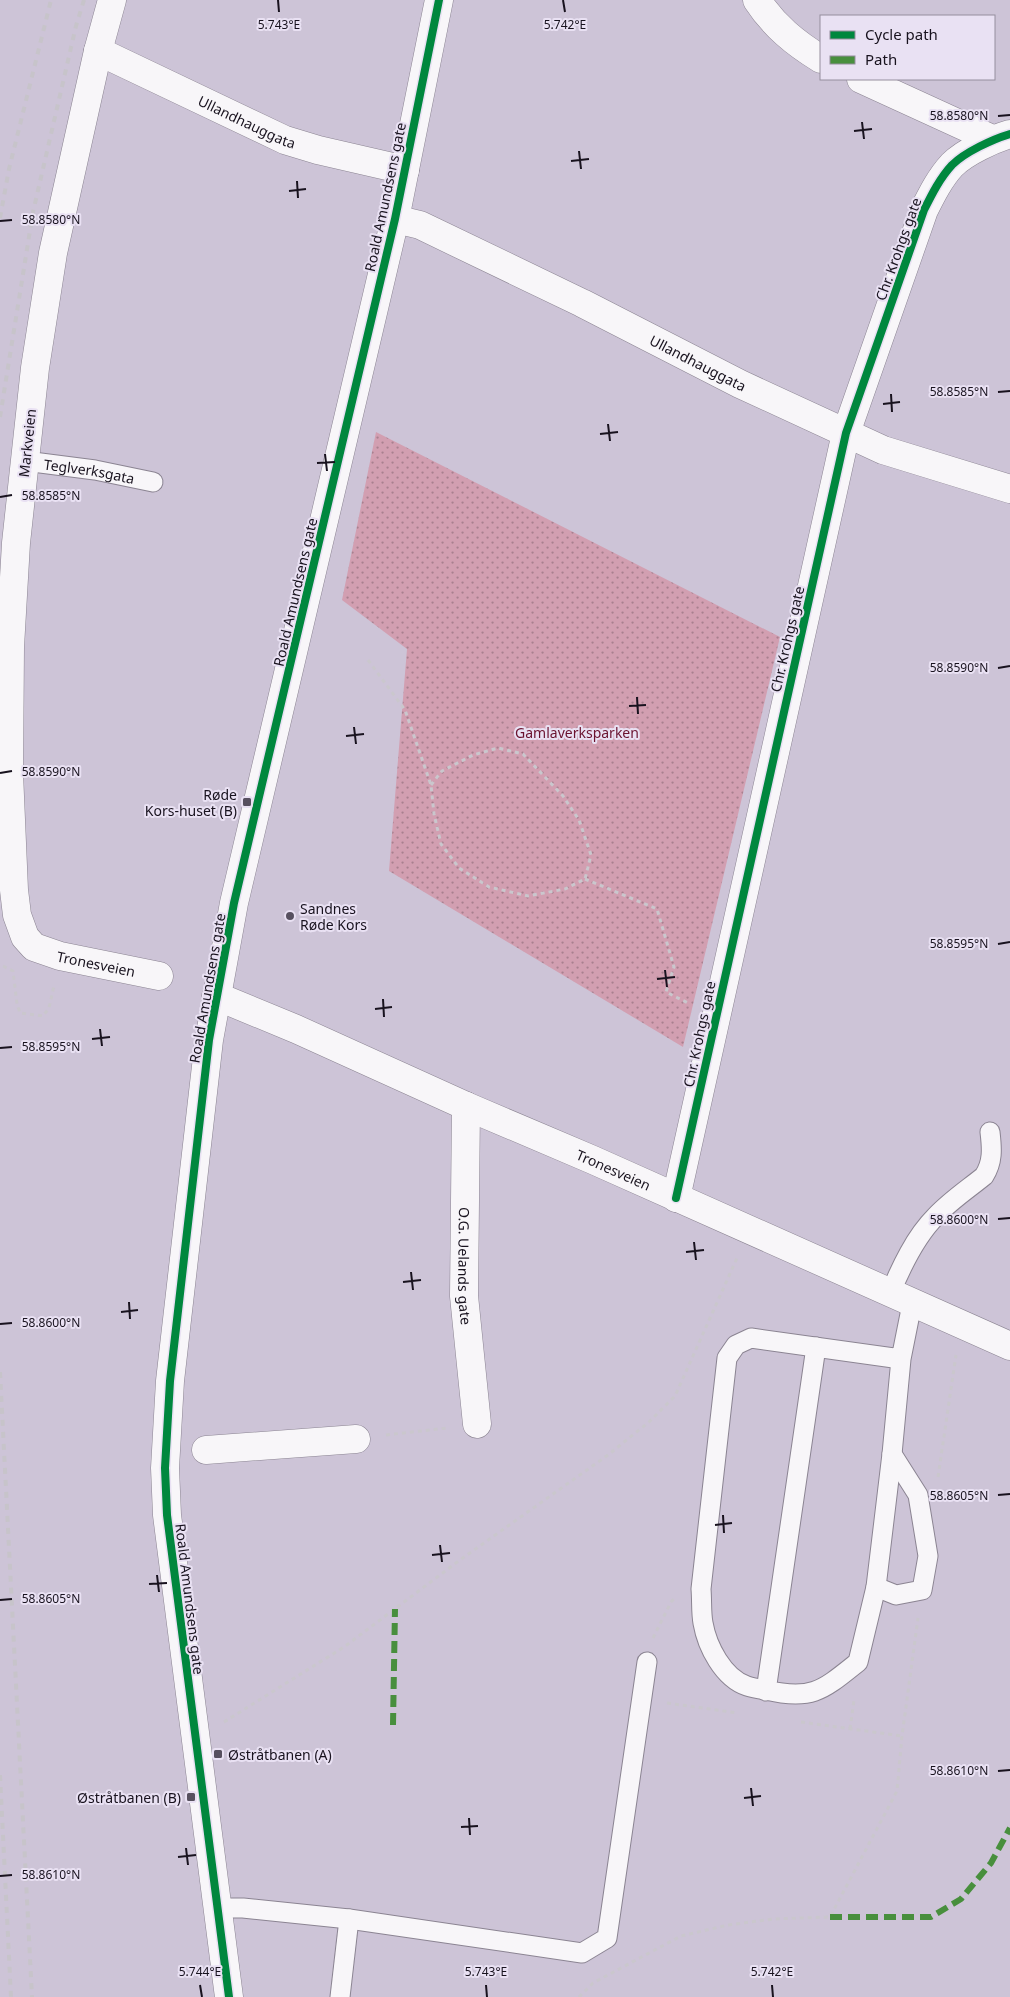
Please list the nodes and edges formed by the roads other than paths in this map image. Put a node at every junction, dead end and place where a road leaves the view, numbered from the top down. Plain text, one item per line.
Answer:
1 (112, 0) edge
2 (439, 0) edge
3 (757, 0) edge
4 (98, 51) junction
5 (820, 58) edge
6 (863, 80) edge
7 (1001, 137) edge
8 (405, 170) junction
9 (395, 219) junction
10 (846, 433) junction
11 (25, 461) junction
12 (153, 482) dead end
13 (1010, 489) edge
14 (34, 947) joint
15 (159, 976) dead end
16 (216, 996) junction
17 (466, 1106) junction
18 (990, 1132) dead end
19 (676, 1198) junction
20 (901, 1299) junction
21 (1010, 1346) edge
22 (816, 1347) junction
23 (901, 1359) junction
24 (477, 1424) road end
25 (356, 1439) road end
26 (206, 1450) dead end
27 (892, 1454) junction
28 (876, 1588) junction
29 (647, 1662) road end
30 (766, 1690) junction
31 (216, 1908) junction
32 (349, 1919) junction
33 (229, 1997) edge
34 (340, 1997) edge

1 - 4 street, Markveien
2 - 8 street, Roald Amundsens gate
3 - 5 street
4 - 8 street, Ullandhauggata
4 - 11 street, Markveien
6 - 7 street
7 - 10 street, Chr. Krohgs gate
8 - 9 street, Roald Amundsens gate
9 - 10 street, Ullandhauggata
9 - 16 street, Roald Amundsens gate
10 - 13 street, Ullandhauggata
10 - 19 street, Chr. Krohgs gate
11 - 12 lane, Teglverksgata
11 - 14 street, Markveien
14 - 15 street, Tronesveien
16 - 17 street, Tronesveien
16 - 31 street, Roald Amundsens gate
17 - 19 street, Tronesveien
17 - 24 street, O.G. Uelands gate
18 - 20 lane
19 - 20 street, Tronesveien
20 - 21 street, Tronesveien
20 - 23 lane
22 - 23 lane
22 - 30 lane
22 - 30 lane
23 - 27 lane
25 - 26 street
27 - 28 lane
27 - 28 lane
28 - 30 lane
29 - 32 lane
31 - 32 lane
31 - 33 street, Roald Amundsens gate
32 - 34 lane

